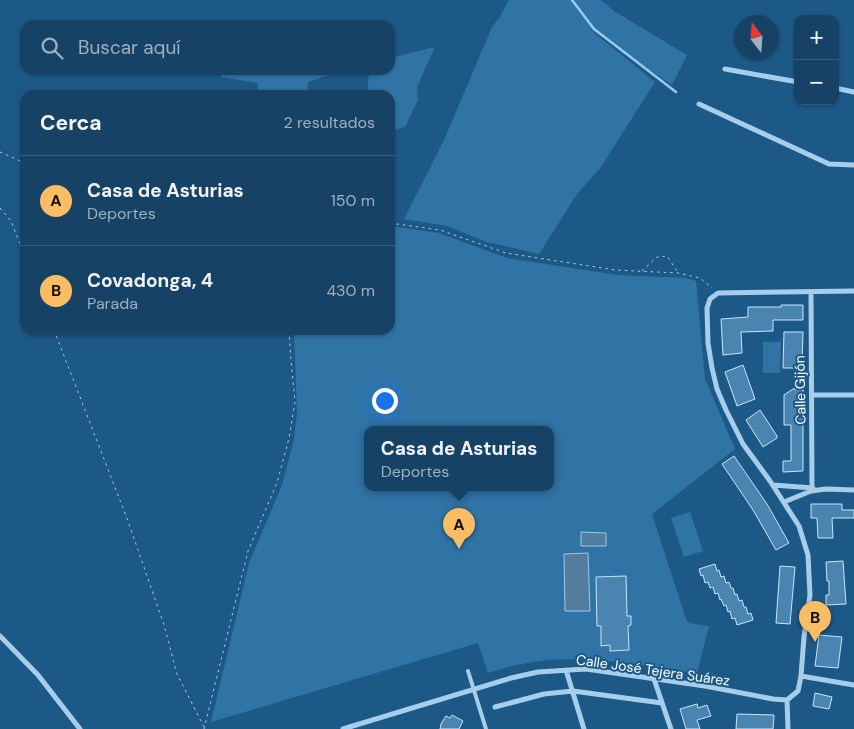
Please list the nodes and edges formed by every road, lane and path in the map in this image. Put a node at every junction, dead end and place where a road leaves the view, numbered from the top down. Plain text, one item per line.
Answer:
1 (725, 69) dead end
2 (794, 81) edge
3 (839, 89) edge
4 (854, 92) edge
5 (699, 104) dead end
6 (0, 152) edge
7 (20, 161) edge
8 (854, 165) edge
9 (0, 208) edge
10 (395, 224) edge
11 (20, 244) edge
12 (642, 271) junction
13 (678, 272) junction
14 (854, 291) edge
15 (811, 292) junction
16 (718, 293) junction
17 (56, 335) edge
18 (290, 335) edge
19 (812, 395) junction
20 (854, 395) edge
21 (773, 485) junction
22 (812, 488) junction
23 (826, 489) junction
24 (854, 490) edge
25 (784, 502) junction
26 (0, 636) edge
27 (566, 670) junction
28 (468, 671) dead end
29 (801, 676) junction
30 (654, 679) junction
31 (854, 685) edge
32 (473, 690) junction
33 (573, 692) junction
34 (787, 700) junction
35 (662, 703) junction
36 (495, 707) dead end
37 (204, 728) edge
38 (80, 729) edge
39 (343, 729) edge
40 (486, 729) edge
41 (584, 729) edge
42 (671, 729) edge
43 (788, 729) edge

1 - 2 street
3 - 4 street
5 - 8 street
6 - 7 path
9 - 11 path
10 - 12 path
12 - 13 path
12 - 13 path
13 - 16 path
14 - 15 street
15 - 16 street
15 - 19 street, Calle Gijón
16 - 21 street
17 - 37 path
18 - 37 path
19 - 20 street
19 - 22 street, Calle Gijón
21 - 22 street
21 - 25 street
22 - 23 street
23 - 24 street
23 - 25 street
25 - 29 street
26 - 38 street
27 - 30 street, Calle José Tejera Suárez
27 - 32 street, Calle José Tejera Suárez
27 - 33 street
28 - 32 lane
29 - 31 street
29 - 34 street
30 - 34 street, Calle José Tejera Suárez
30 - 35 street
32 - 39 street, Calle José Tejera Suárez
32 - 40 lane
33 - 35 street
33 - 36 street
33 - 41 street
34 - 43 street
35 - 42 street

